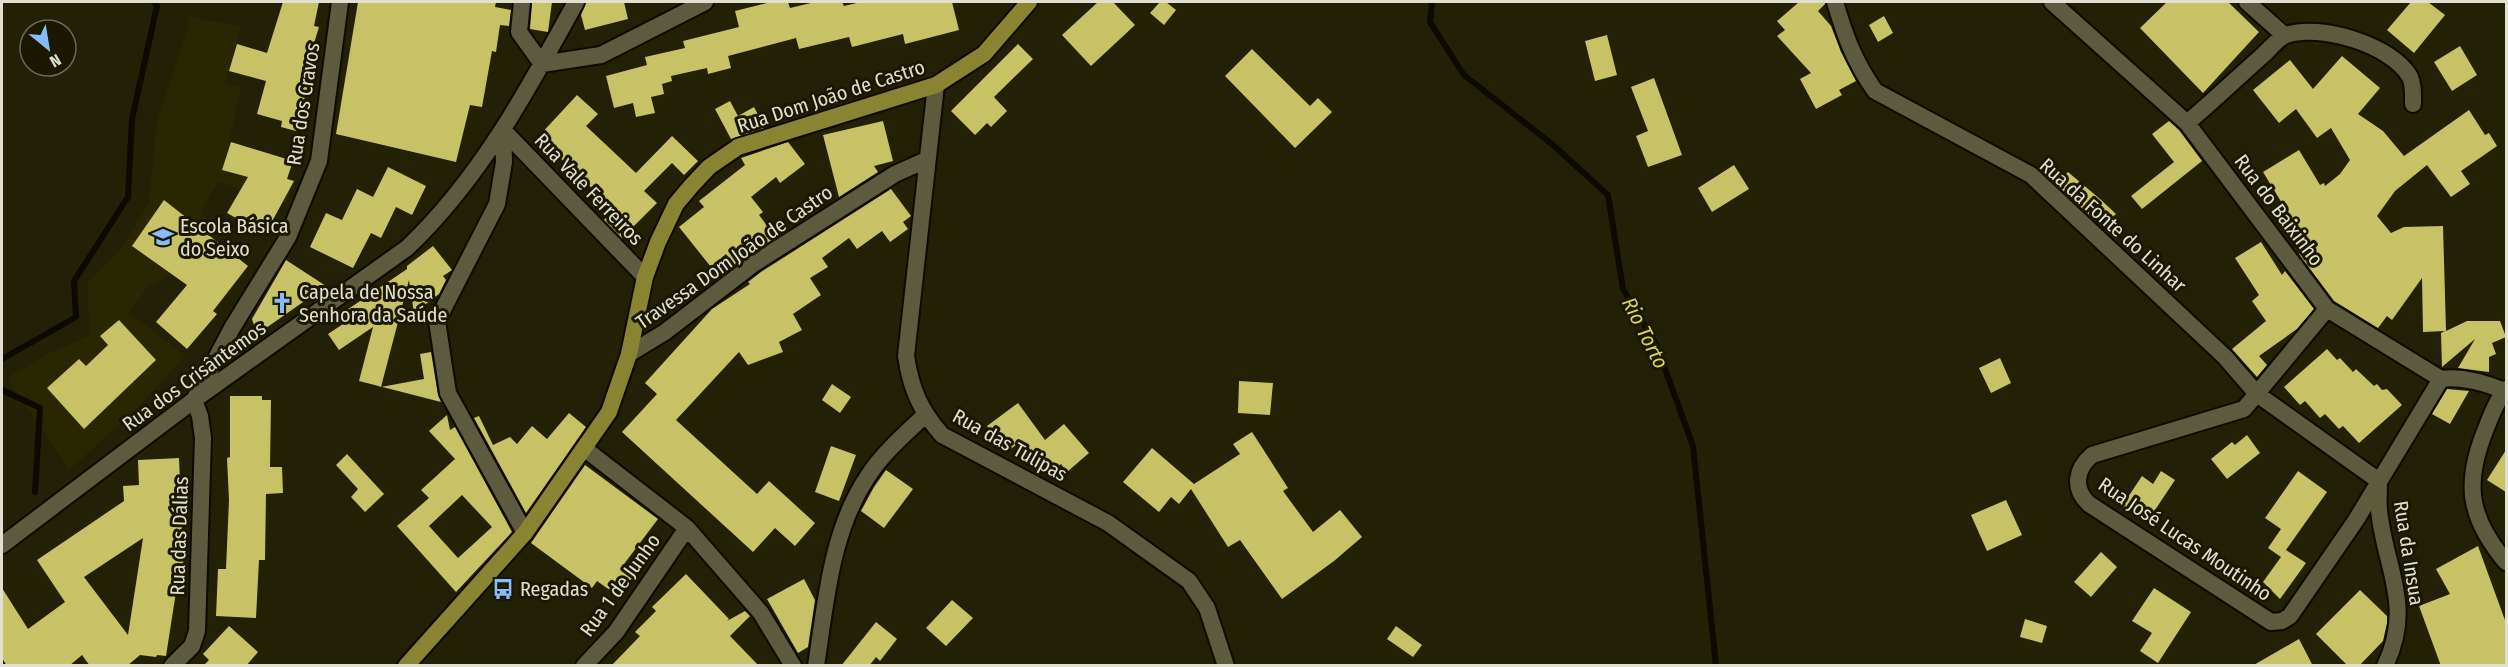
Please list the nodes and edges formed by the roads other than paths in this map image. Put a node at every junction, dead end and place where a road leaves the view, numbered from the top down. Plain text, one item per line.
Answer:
1 (340, 2) edge
2 (522, 2) edge
3 (576, 2) edge
4 (705, 2) edge
5 (1835, 2) edge
6 (2052, 2) edge
7 (2247, 2) edge
8 (1025, 3) edge
9 (2284, 35) junction
10 (542, 64) junction
11 (936, 85) junction
12 (2413, 104) dead end
13 (2187, 123) junction
14 (503, 130) junction
15 (926, 160) junction
16 (645, 277) junction
17 (2326, 309) junction
18 (629, 354) junction
19 (2441, 379) junction
20 (2506, 390) edge
21 (2257, 394) junction
22 (194, 400) junction
23 (925, 416) junction
24 (585, 449) junction
25 (2379, 481) junction
26 (687, 528) junction
27 (525, 533) junction
28 (2, 545) edge
29 (2506, 562) edge
30 (172, 666) edge
31 (406, 666) edge
32 (584, 666) edge
33 (793, 666) edge
34 (816, 666) edge
35 (1226, 666) edge
36 (2385, 666) edge

1 - 22 street, Rua dos Cravos
2 - 10 street
3 - 10 street, Rua dos Crisântemos
4 - 10 street
5 - 21 street, Rua da Fonte do Linhar
6 - 13 street, Rua do Baixinho
7 - 9 street
8 - 11 main road, Rua Dom João de Castro
9 - 12 street
9 - 13 street
10 - 14 street, Rua dos Crisântemos
11 - 15 street, Rua das Tulipas
11 - 16 main road, Rua Dom João de Castro
13 - 17 street, Rua do Baixinho
14 - 16 street, Rua Vale Ferreiros
14 - 22 street, Rua dos Crisântemos
14 - 27 street
15 - 18 street, Travessa Dom João de Castro
15 - 23 street, Rua das Tulipas
16 - 18 main road, Rua Dom João de Castro
17 - 19 street, Rua do Baixinho
17 - 21 street
18 - 24 main road, Rua Dom João de Castro
19 - 20 street, Rua do Baixinho
19 - 25 street
20 - 29 street
21 - 25 street, Rua da Fonte do Linhar
21 - 25 street, Rua José Lucas Moutinho
22 - 28 street, Rua dos Crisântemos
22 - 30 street, Rua das Dálias
23 - 34 street
23 - 35 street, Rua das Tulipas
24 - 26 street
24 - 27 main road, Rua Dom João de Castro
25 - 36 street, Rua da Insua
26 - 32 street, Rua 1 de Junho
26 - 33 street
27 - 31 main road, Rua Dom João de Castro

